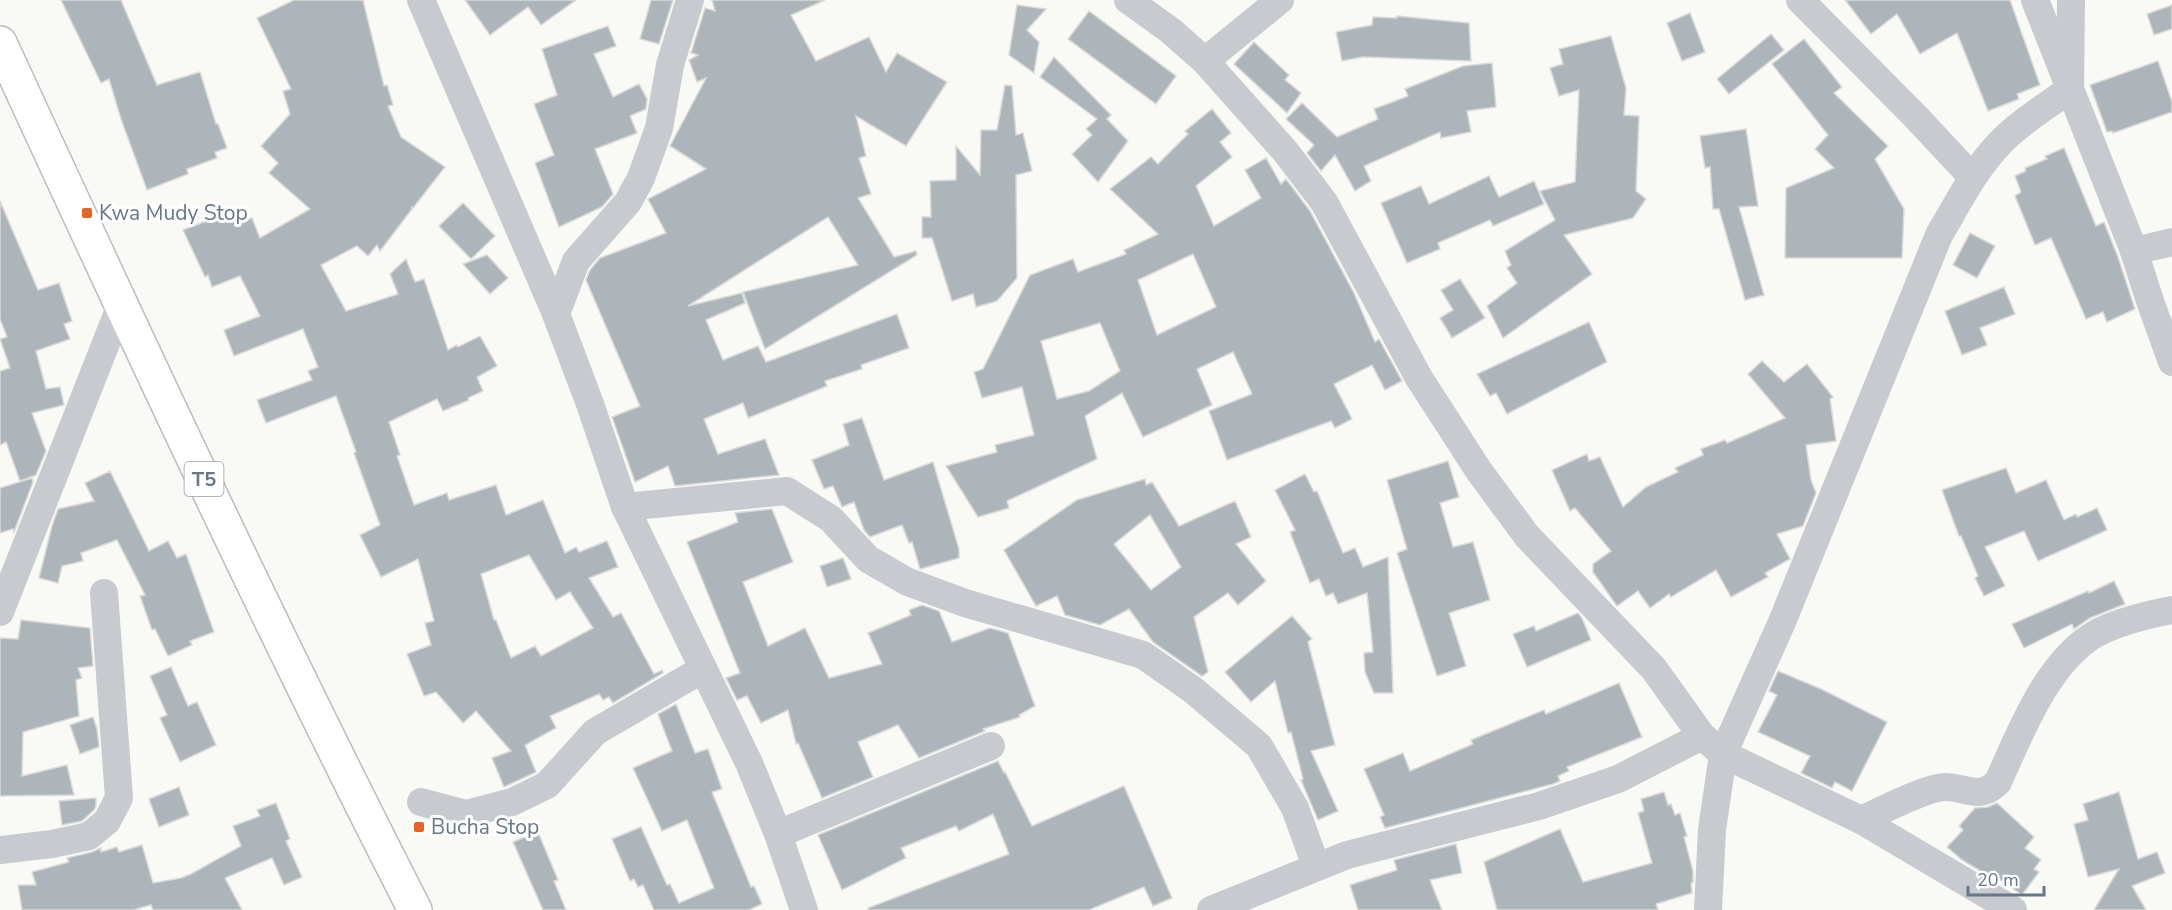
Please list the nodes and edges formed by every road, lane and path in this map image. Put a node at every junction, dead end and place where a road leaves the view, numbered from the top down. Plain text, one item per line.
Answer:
1 (421, 0) edge
2 (690, 0) edge
3 (1128, 0) edge
4 (1280, 0) edge
5 (1800, 0) edge
6 (2035, 0) edge
7 (2071, 0) edge
8 (0, 43) edge
9 (1205, 61) junction
10 (2070, 89) junction
11 (1972, 177) junction
12 (2172, 242) edge
13 (2134, 251) junction
14 (121, 305) junction
15 (556, 314) junction
16 (2172, 362) edge
17 (625, 507) junction
18 (104, 592) dead end
19 (2172, 610) edge
20 (0, 612) edge
21 (703, 669) junction
22 (1713, 745) junction
23 (991, 746) dead end
24 (421, 802) dead end
25 (1861, 820) junction
26 (778, 834) junction
27 (0, 850) edge
28 (1316, 866) junction
29 (415, 910) edge
30 (804, 910) edge
31 (1211, 910) edge
32 (1708, 910) edge
33 (2012, 910) edge

1 - 15 street
2 - 15 street
3 - 9 street
4 - 9 street
5 - 11 street
6 - 10 street
7 - 10 street
8 - 14 highway, T5
9 - 22 street
10 - 11 street
10 - 13 street
11 - 22 street
12 - 13 street
13 - 16 street
14 - 20 street
14 - 29 highway, T5
15 - 17 street
17 - 21 street
17 - 28 street
18 - 27 street
19 - 25 street
21 - 24 street
21 - 26 street
22 - 25 street
22 - 28 street
22 - 32 street
23 - 26 street
25 - 33 street
26 - 30 street
28 - 31 street

